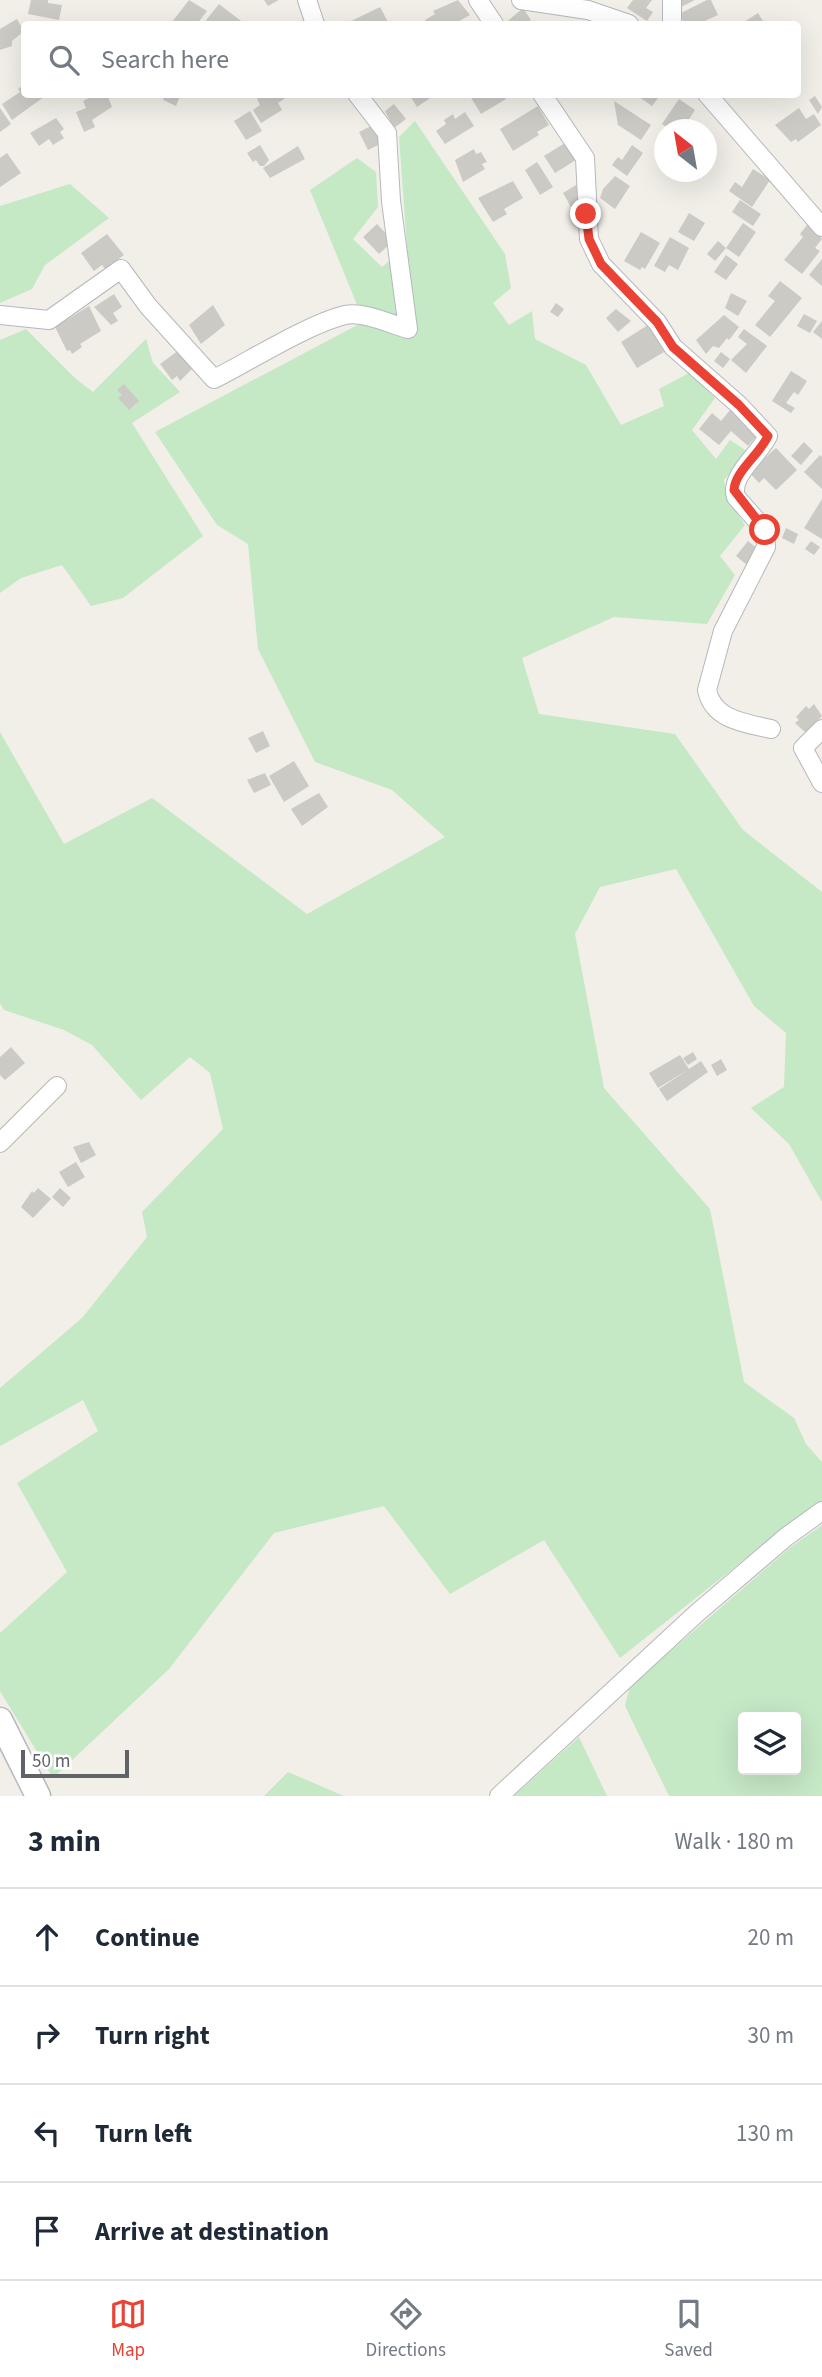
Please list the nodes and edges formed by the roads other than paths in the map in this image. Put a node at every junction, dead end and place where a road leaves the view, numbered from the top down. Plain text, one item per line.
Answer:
1 (307, 0) edge
2 (478, 0) edge
3 (521, 0) edge
4 (673, 0) edge
5 (573, 4) edge
6 (314, 21) edge
7 (492, 21) edge
8 (620, 21) edge
9 (673, 21) edge
10 (360, 98) edge
11 (545, 98) edge
12 (710, 98) edge
13 (822, 227) edge
14 (0, 315) edge
15 (771, 729) dead end
16 (822, 729) edge
17 (822, 783) edge
18 (57, 1086) dead end
19 (0, 1143) edge
20 (822, 1511) edge
21 (0, 1720) edge
22 (38, 1796) edge
23 (499, 1796) edge

1 - 6 street
2 - 7 street
3 - 5 street
4 - 9 street
5 - 8 street
10 - 14 street
11 - 15 street
12 - 13 street
16 - 17 street
18 - 19 street
20 - 23 street
21 - 22 main road

